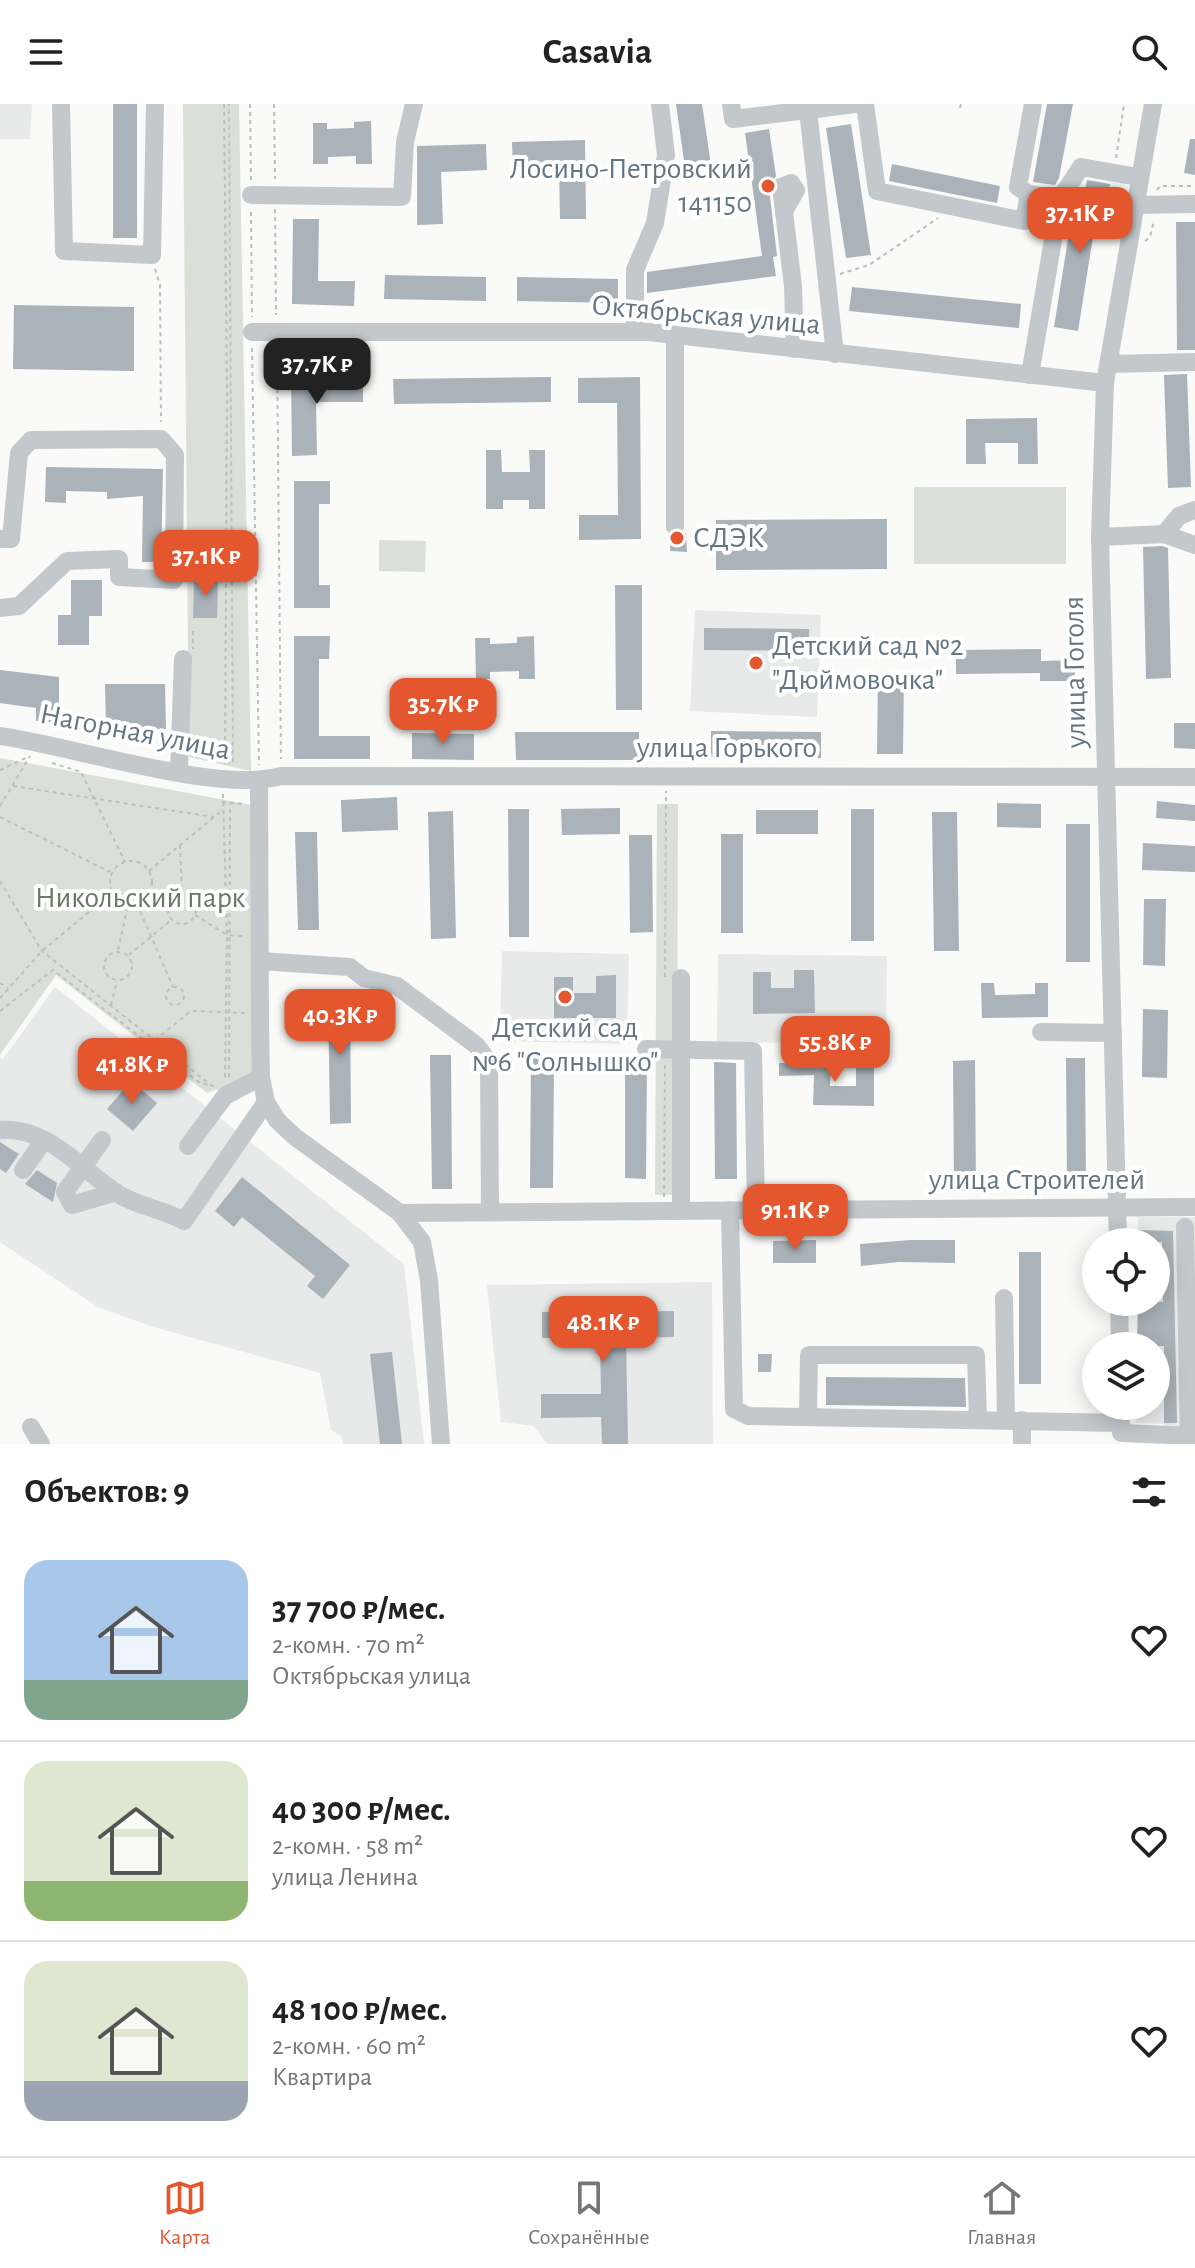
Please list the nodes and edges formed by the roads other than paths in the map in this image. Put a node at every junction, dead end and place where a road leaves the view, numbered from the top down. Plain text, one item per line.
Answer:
1 (61, 104) edge
2 (155, 104) edge
3 (414, 104) edge
4 (660, 104) edge
5 (731, 104) edge
6 (855, 104) edge
7 (865, 104) edge
8 (1033, 104) edge
9 (1153, 104) edge
10 (808, 110) junction
11 (1138, 177) junction
12 (1029, 194) junction
13 (251, 195) road end
14 (1060, 199) junction
15 (1195, 204) edge
16 (1134, 205) junction
17 (784, 212) dead end
18 (252, 332) road end
19 (635, 332) junction
20 (675, 335) junction
21 (795, 349) junction
22 (835, 354) junction
23 (1195, 362) edge
24 (1109, 364) junction
25 (1030, 375) junction
26 (1105, 383) junction
27 (1195, 510) edge
28 (675, 527) dead end
29 (1164, 534) junction
30 (1100, 537) junction
31 (0, 539) edge
32 (1195, 545) edge
33 (0, 608) edge
34 (183, 659) dead end
35 (0, 736) edge
36 (179, 771) junction
37 (1105, 775) junction
38 (1195, 777) edge
39 (259, 782) junction
40 (260, 961) junction
41 (681, 978) dead end
42 (1041, 1032) dead end
43 (1113, 1033) junction
44 (646, 1049) dead end
45 (681, 1050) junction
46 (261, 1077) junction
47 (266, 1102) junction
48 (0, 1130) edge
49 (44, 1140) junction
50 (102, 1140) dead end
51 (188, 1146) dead end
52 (84, 1169) junction
53 (23, 1170) dead end
54 (116, 1192) junction
55 (1117, 1207) junction
56 (1195, 1207) edge
57 (756, 1209) junction
58 (681, 1210) junction
59 (730, 1210) junction
60 (490, 1212) junction
61 (400, 1213) junction
62 (1185, 1227) dead end
63 (1118, 1228) edge
64 (1004, 1298) dead end
65 (808, 1417) junction
66 (978, 1419) junction
67 (1014, 1420) junction
68 (1121, 1426) edge
69 (31, 1427) dead end
70 (1191, 1439) edge
71 (41, 1444) edge
72 (441, 1444) edge
73 (1022, 1444) edge

1 - 2 street
3 - 13 street
4 - 19 street
5 - 10 street
6 - 10 street
7 - 12 street
8 - 12 street
9 - 11 street, улица Гоголя
10 - 22 street
11 - 14 street
11 - 16 street, улица Гоголя
12 - 14 street
14 - 25 street
15 - 16 street
16 - 24 street, улица Гоголя
17 - 21 street
18 - 19 street, Октябрьская улица
19 - 20 street, Октябрьская улица
20 - 21 street, Октябрьская улица
20 - 28 street
21 - 22 street, Октябрьская улица
22 - 25 street, Октябрьская улица
23 - 24 street
24 - 26 street, улица Гоголя
25 - 26 street, Октябрьская улица
26 - 30 street, улица Гоголя
27 - 29 street
29 - 30 street
29 - 32 street
30 - 37 street, улица Гоголя
31 - 33 street
34 - 36 street
35 - 36 street, Нагорная улица
36 - 39 street, Нагорная улица
37 - 38 street, улица Горького
37 - 39 street, улица Горького
37 - 43 street, улица Гоголя
39 - 40 street
40 - 46 street
40 - 60 street
41 - 45 street
42 - 43 street
43 - 55 street, улица Гоголя
44 - 45 street
45 - 57 street
45 - 58 street
46 - 47 street
46 - 51 street
47 - 54 street
47 - 61 street
48 - 49 street
49 - 52 street
49 - 53 street
50 - 52 street
52 - 54 street
52 - 54 street
55 - 56 street, улица Строителей
55 - 57 street, улица Строителей
55 - 63 street, улица Гоголя
57 - 59 street, улица Строителей
58 - 59 street, улица Строителей
58 - 60 street, улица Строителей
59 - 65 street
60 - 61 street, улица Строителей
61 - 72 street
62 - 70 street
64 - 67 street
65 - 66 street
65 - 66 street
66 - 67 street
67 - 68 street
67 - 73 street
68 - 70 street
69 - 71 street

